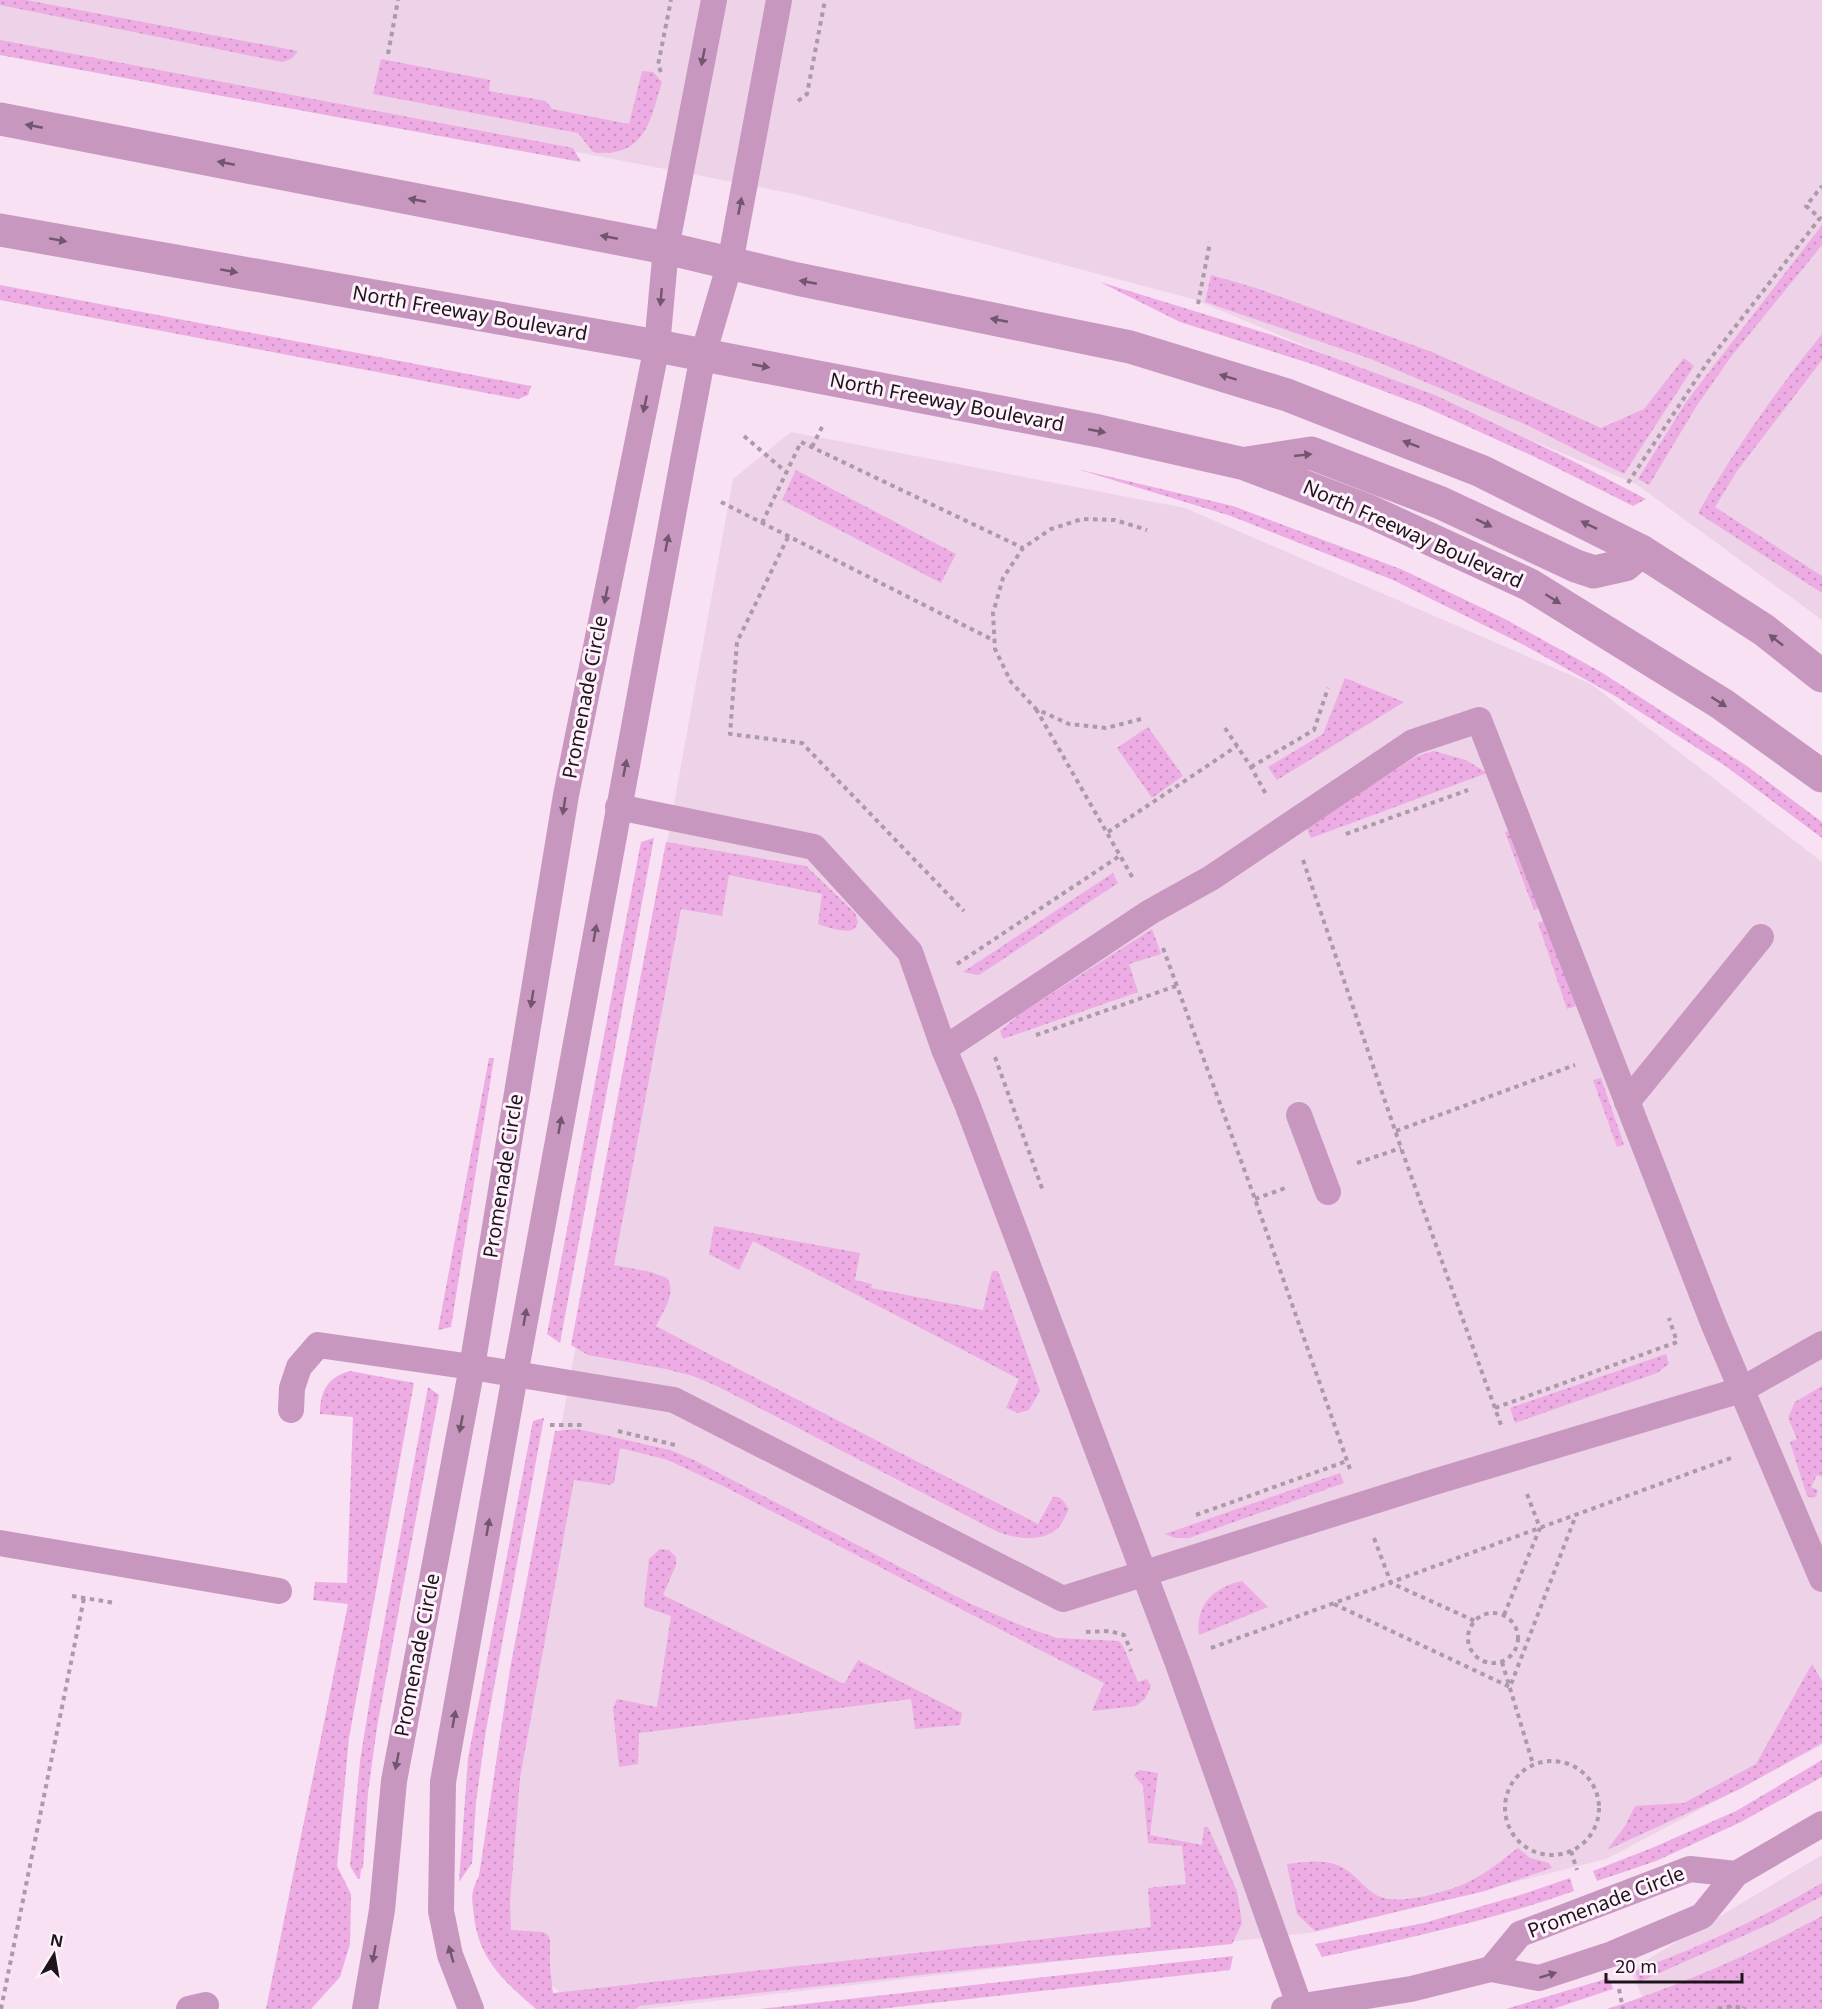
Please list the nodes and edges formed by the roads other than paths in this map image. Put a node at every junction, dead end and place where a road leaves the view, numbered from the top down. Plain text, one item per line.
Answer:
1 (714, 0) edge
2 (780, 0) edge
3 (0, 119) edge
4 (0, 230) edge
5 (666, 248) junction
6 (730, 263) junction
7 (657, 346) junction
8 (703, 355) junction
9 (1245, 464) junction
10 (1641, 551) junction
11 (1822, 676) edge
12 (1822, 776) edge
13 (618, 807) junction
14 (1761, 937) dead end
15 (944, 1049) junction
16 (1627, 1102) junction
17 (1299, 1115) dead end
18 (1328, 1192) dead end
19 (1822, 1344) edge
20 (472, 1367) junction
21 (515, 1375) junction
22 (1741, 1390) junction
23 (291, 1410) dead end
24 (0, 1543) edge
25 (1144, 1574) junction
26 (1822, 1579) edge
27 (279, 1592) dead end
28 (1822, 1824) edge
29 (1736, 1874) junction
30 (1491, 1969) junction
31 (1292, 2008) edge
32 (365, 2009) edge
33 (471, 2009) edge

1 -> 5 lane, Promenade Circle
6 -> 2 lane
5 -> 3 street
4 -> 7 street, North Freeway Boulevard
5 - 6 street
5 -> 7 lane, Promenade Circle
6 - 8 lane
10 -> 6 street
7 - 8 street, North Freeway Boulevard
7 -> 20 lane, Promenade Circle
8 -> 9 street, North Freeway Boulevard
13 -> 8 lane
9 -> 10 street
9 -> 12 street, North Freeway Boulevard
11 -> 10 street
13 - 15 lane
21 -> 13 lane
14 - 16 lane
15 - 16 lane
15 - 25 lane
16 - 22 lane
17 - 18 lane
19 - 22 lane
20 - 21 lane
20 - 23 lane
20 -> 32 lane, Promenade Circle
21 - 25 lane
33 -> 21 lane
22 - 25 lane
22 - 26 lane
24 - 27 lane
25 - 31 lane
28 - 29 lane
29 - 30 lane, Promenade Circle
30 -> 29 lane
30 - 31 lane

